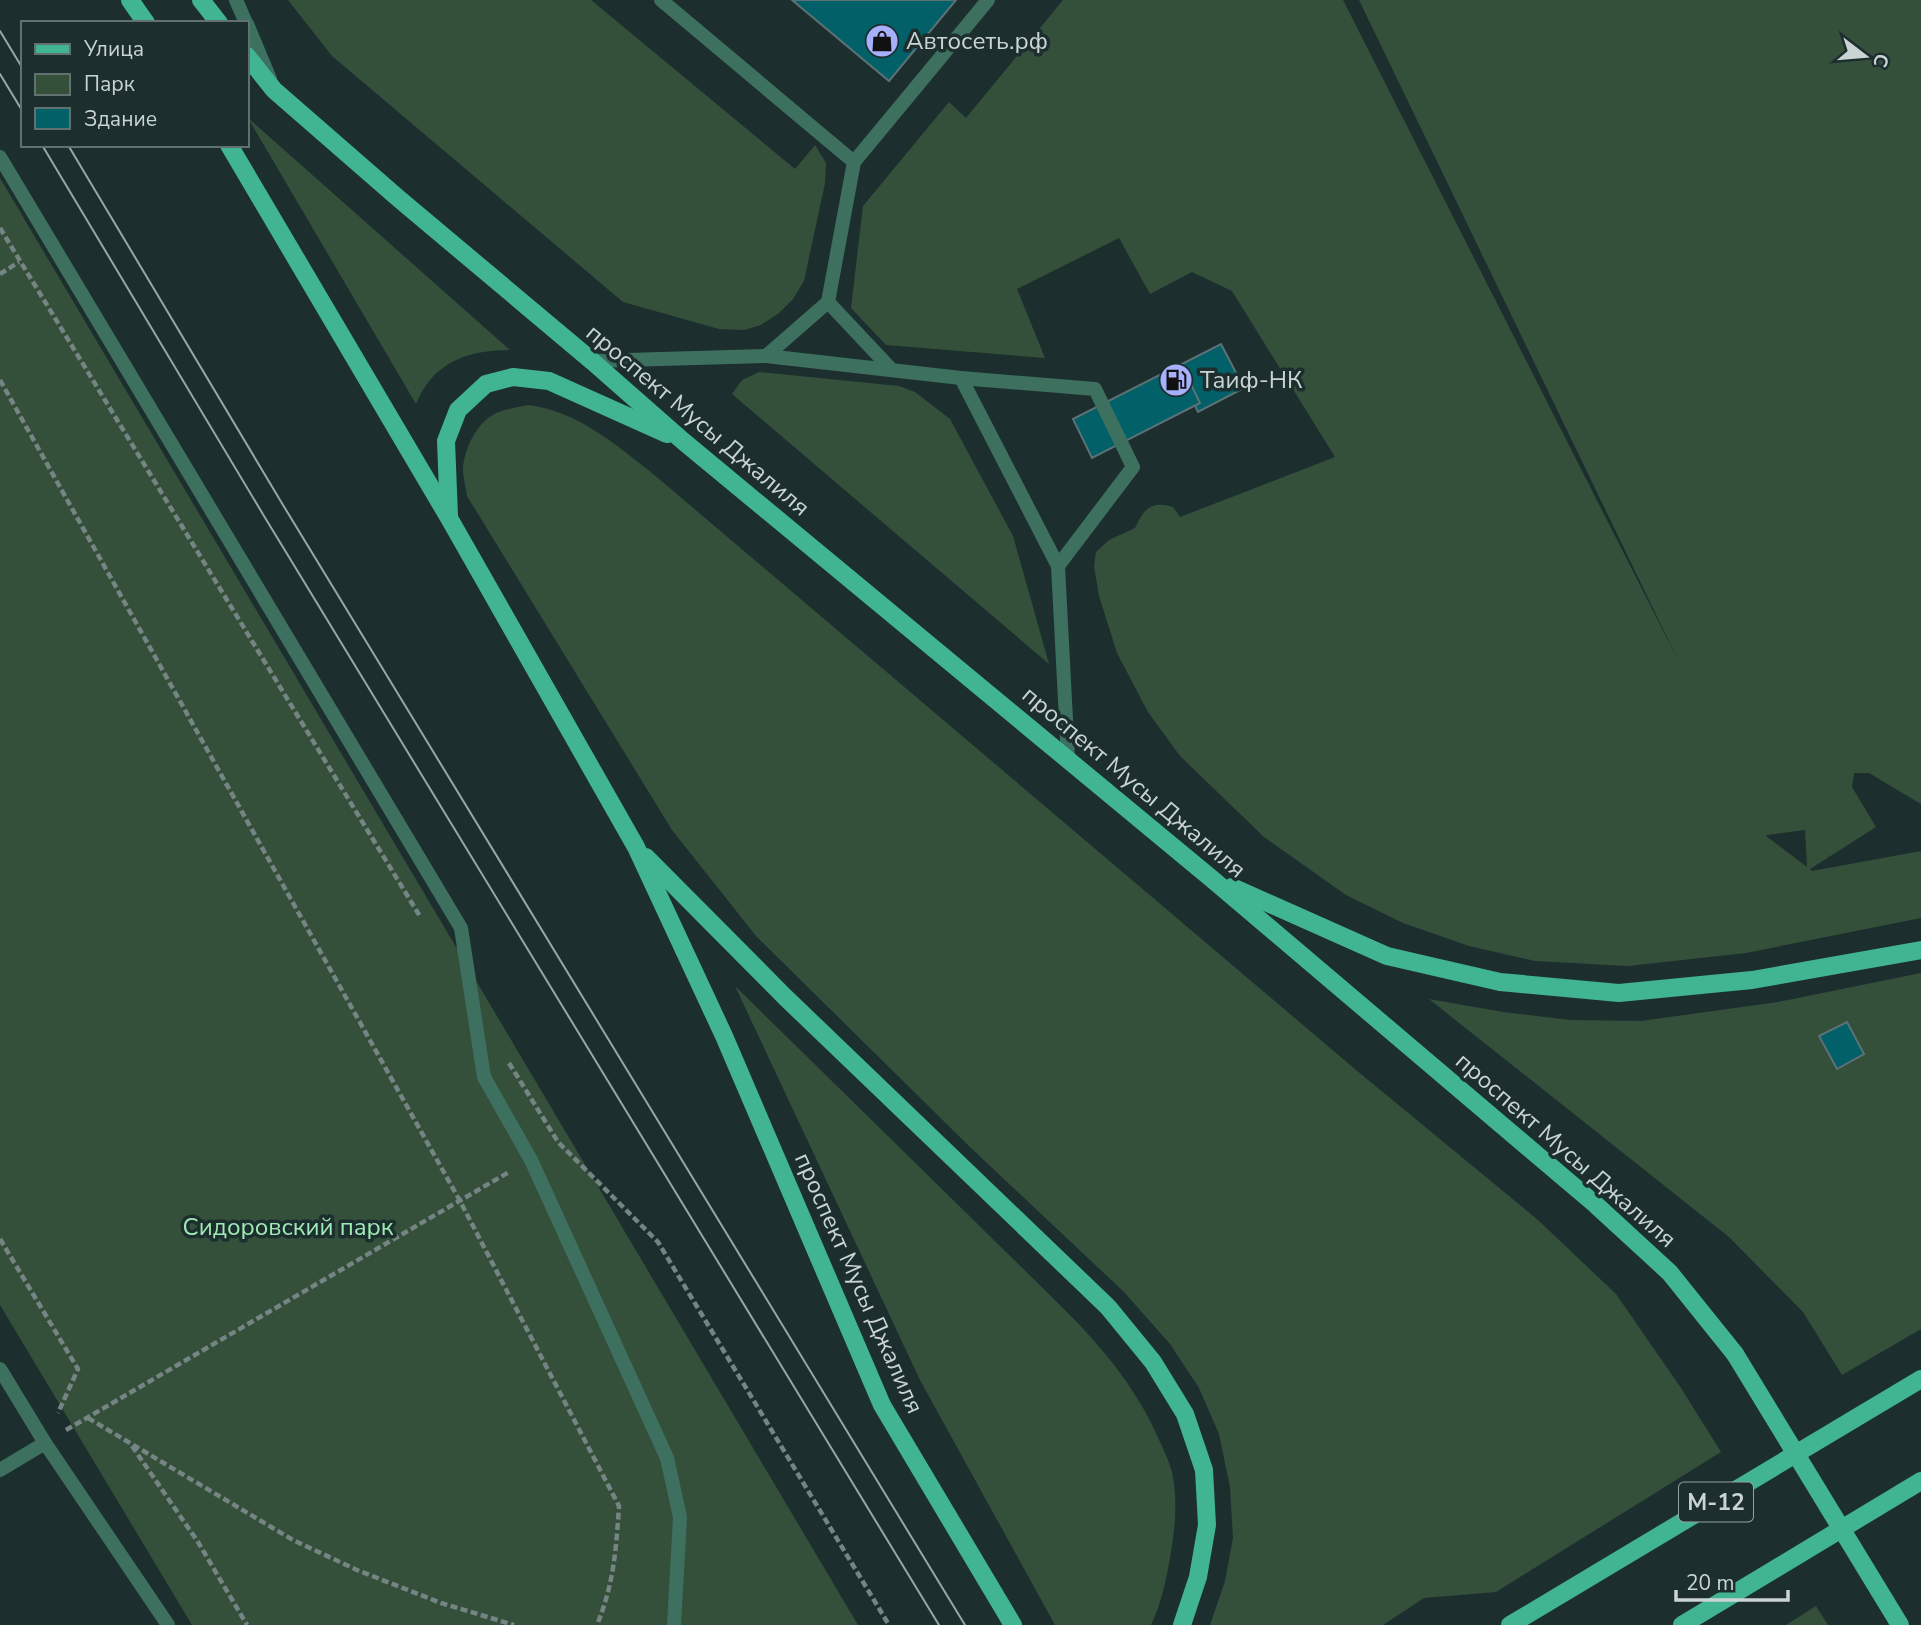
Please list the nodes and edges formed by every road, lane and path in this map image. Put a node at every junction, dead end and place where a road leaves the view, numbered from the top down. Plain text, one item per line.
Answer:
1 (130, 0) edge
2 (201, 0) edge
3 (236, 0) edge
4 (661, 0) edge
5 (988, 0) edge
6 (145, 21) edge
7 (217, 21) edge
8 (245, 21) edge
9 (248, 29) edge
10 (248, 57) edge
11 (274, 90) junction
12 (230, 147) edge
13 (0, 157) edge
14 (855, 162) junction
15 (19, 262) dead end
16 (0, 274) edge
17 (828, 302) junction
18 (766, 356) junction
19 (592, 361) junction
20 (891, 369) junction
21 (961, 378) junction
22 (0, 380) edge
23 (683, 441) junction
24 (449, 518) junction
25 (1058, 566) junction
26 (1068, 758) junction
27 (636, 847) junction
28 (1212, 879) junction
29 (1921, 950) edge
30 (558, 1142) dead end
31 (531, 1160) junction
32 (460, 1201) junction
33 (0, 1239) edge
34 (0, 1369) edge
35 (1921, 1379) edge
36 (88, 1418) junction
37 (45, 1443) junction
38 (130, 1443) junction
39 (0, 1470) edge
40 (1921, 1481) edge
41 (169, 1625) edge
42 (247, 1625) edge
43 (514, 1625) edge
44 (597, 1625) edge
45 (674, 1625) edge
46 (1013, 1625) edge
47 (1182, 1625) edge
48 (1510, 1625) edge
49 (1682, 1625) edge
50 (1900, 1625) edge

1 - 6 main road
2 - 7 main road
3 - 8 street
4 - 14 street
5 - 14 street
9 - 11 street
10 - 11 main road, проспект Мусы Джалиля
11 - 19 main road, проспект Мусы Джалиля
12 - 24 main road, проспект Мусы Джалиля
13 - 31 street
14 - 17 street
15 - 16 path
17 - 18 street
17 - 20 street
18 - 19 street
18 - 20 street
19 - 23 main road, проспект Мусы Джалиля
20 - 21 street
21 - 25 street
21 - 25 street
22 - 32 path
23 - 24 main road
23 - 26 main road, проспект Мусы Джалиля
24 - 27 main road, проспект Мусы Джалиля
25 - 26 street
26 - 28 main road, проспект Мусы Джалиля
27 - 46 main road, проспект Мусы Джалиля
27 - 47 main road
28 - 29 main road
28 - 50 main road, проспект Мусы Джалиля, bridge
30 - 31 path
31 - 32 path
31 - 45 street
32 - 36 path
32 - 44 path
33 - 37 path
34 - 37 street
35 - 48 main road, М-12
36 - 37 path
36 - 38 path
37 - 39 street
37 - 41 street
38 - 42 path
38 - 43 path
40 - 49 main road

